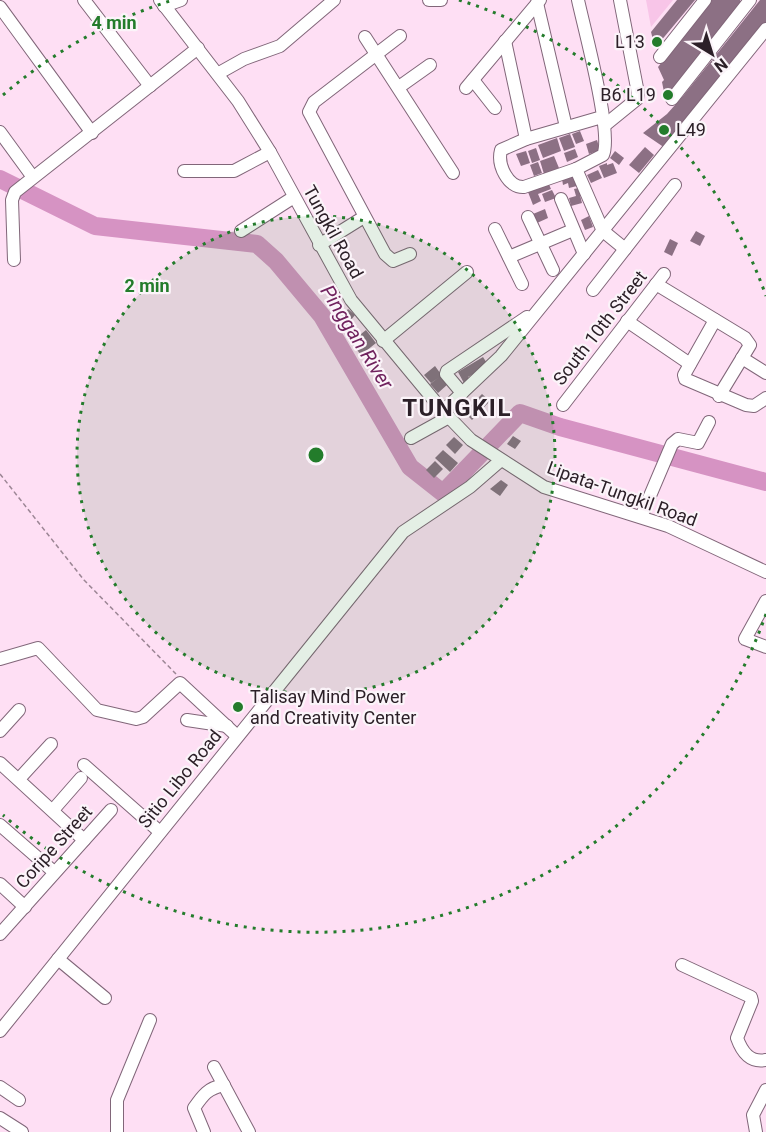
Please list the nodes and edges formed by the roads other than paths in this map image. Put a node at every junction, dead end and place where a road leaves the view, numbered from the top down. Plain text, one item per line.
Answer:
1 (84, 0) edge
2 (181, 0) edge
3 (334, 0) edge
4 (429, 0) edge
5 (441, 0) edge
6 (578, 0) edge
7 (620, 0) edge
8 (705, 0) edge
9 (750, 0) edge
10 (538, 2) edge
11 (162, 3) edge
12 (0, 7) edge
13 (766, 29) edge
14 (399, 36) dead end
15 (365, 37) dead end
16 (505, 41) junction
17 (198, 48) junction
18 (377, 54) junction
19 (660, 57) dead end
20 (430, 65) dead end
21 (219, 73) junction
22 (150, 86) junction
23 (399, 87) junction
24 (672, 99) dead end
25 (495, 108) dead end
26 (604, 121) junction
27 (566, 128) junction
28 (0, 132) edge
29 (92, 133) junction
30 (526, 139) junction
31 (270, 152) junction
32 (576, 169) junction
33 (184, 171) dead end
34 (453, 173) dead end
35 (28, 178) junction
36 (675, 185) dead end
37 (294, 198) junction
38 (561, 199) dead end
39 (364, 217) junction
40 (528, 218) dead end
41 (495, 229) dead end
42 (573, 230) junction
43 (241, 231) dead end
44 (603, 231) junction
45 (541, 242) junction
46 (319, 245) junction
47 (625, 249) junction
48 (410, 254) dead end
49 (585, 254) junction
50 (509, 257) junction
51 (14, 260) dead end
52 (553, 270) dead end
53 (467, 272) dead end
54 (522, 284) dead end
55 (593, 290) dead end
56 (539, 310) junction
57 (715, 320) junction
58 (627, 321) junction
59 (383, 340) junction
60 (742, 358) junction
61 (690, 364) junction
62 (766, 373) edge
63 (462, 393) junction
64 (719, 396) junction
65 (766, 398) edge
66 (563, 405) dead end
67 (446, 414) junction
68 (709, 422) dead end
69 (411, 438) dead end
70 (497, 459) junction
71 (641, 518) junction
72 (766, 572) edge
73 (766, 601) edge
74 (766, 647) edge
75 (0, 659) edge
76 (19, 710) dead end
77 (187, 720) dead end
78 (227, 726) junction
79 (0, 731) edge
80 (237, 736) junction
81 (51, 744) dead end
82 (0, 763) edge
83 (84, 765) dead end
84 (81, 778) dead end
85 (19, 779) junction
86 (53, 810) junction
87 (111, 810) dead end
88 (0, 825) edge
89 (160, 832) junction
90 (84, 840) junction
91 (54, 872) junction
92 (0, 884) edge
93 (25, 906) junction
94 (0, 934) edge
95 (58, 959) junction
96 (682, 965) dead end
97 (105, 998) dead end
98 (150, 1020) dead end
99 (0, 1031) edge
100 (766, 1060) edge
101 (214, 1067) dead end
102 (224, 1084) junction
103 (0, 1087) edge
104 (766, 1090) edge
105 (20, 1100) dead end
106 (0, 1118) edge
107 (22, 1132) edge
108 (117, 1132) edge
109 (204, 1132) edge
110 (249, 1132) edge
111 (756, 1132) edge

1 - 22 street
2 - 11 street
3 - 21 street
4 - 5 street
6 - 26 street
7 - 26 street
8 - 19 street
9 - 24 street
10 - 16 street
10 - 27 street
11 - 17 street, Tungkil Road
12 - 29 street
13 - 44 street
14 - 18 street
15 - 18 street
16 - 25 street
16 - 30 street
17 - 21 street, Tungkil Road
17 - 22 street
18 - 23 street
18 - 39 street
20 - 23 street
21 - 31 street, Tungkil Road
22 - 29 street
23 - 34 street
26 - 27 street
26 - 32 street
27 - 30 street
28 - 35 street
29 - 35 street
30 - 32 street
31 - 33 street
31 - 37 street, Tungkil Road
32 - 44 street
35 - 51 street
36 - 47 street
37 - 43 street
37 - 46 street, Tungkil Road
38 - 42 street
39 - 46 street
39 - 48 street
40 - 45 street
41 - 50 street
42 - 45 street
42 - 49 street
44 - 47 street
44 - 49 street
45 - 50 street
45 - 52 street
46 - 59 street, Tungkil Road
47 - 55 street
49 - 56 street
50 - 54 street
53 - 59 street
56 - 63 street
56 - 63 street
57 - 58 street, South 10th Street
57 - 60 street
57 - 61 street
58 - 61 street
58 - 66 street, South 10th Street
59 - 67 street, Tungkil Road
60 - 62 street
60 - 64 street
61 - 64 street
63 - 67 street
64 - 65 street
67 - 69 street
67 - 70 street, Tungkil Road
68 - 71 street
70 - 71 street, Lipata-Tungkil Road
70 - 80 street, Sitio Libo Road
71 - 72 street, Lipata-Tungkil Road
73 - 74 street
75 - 78 street
76 - 79 street
77 - 78 street
78 - 80 street
80 - 89 street, Sitio Libo Road
81 - 85 street
82 - 85 street
83 - 89 street
84 - 86 street
85 - 86 street
86 - 90 street
87 - 90 street, Coripe Street
88 - 91 street
89 - 95 street, Sitio Libo Road
90 - 91 street, Coripe Street
91 - 93 street, Coripe Street
92 - 93 street
93 - 94 street, Coripe Street
95 - 97 street
95 - 99 street, Sitio Libo Road
96 - 100 street
98 - 108 street
101 - 102 street
102 - 109 street
102 - 110 street
103 - 105 street
104 - 111 street
106 - 107 street

